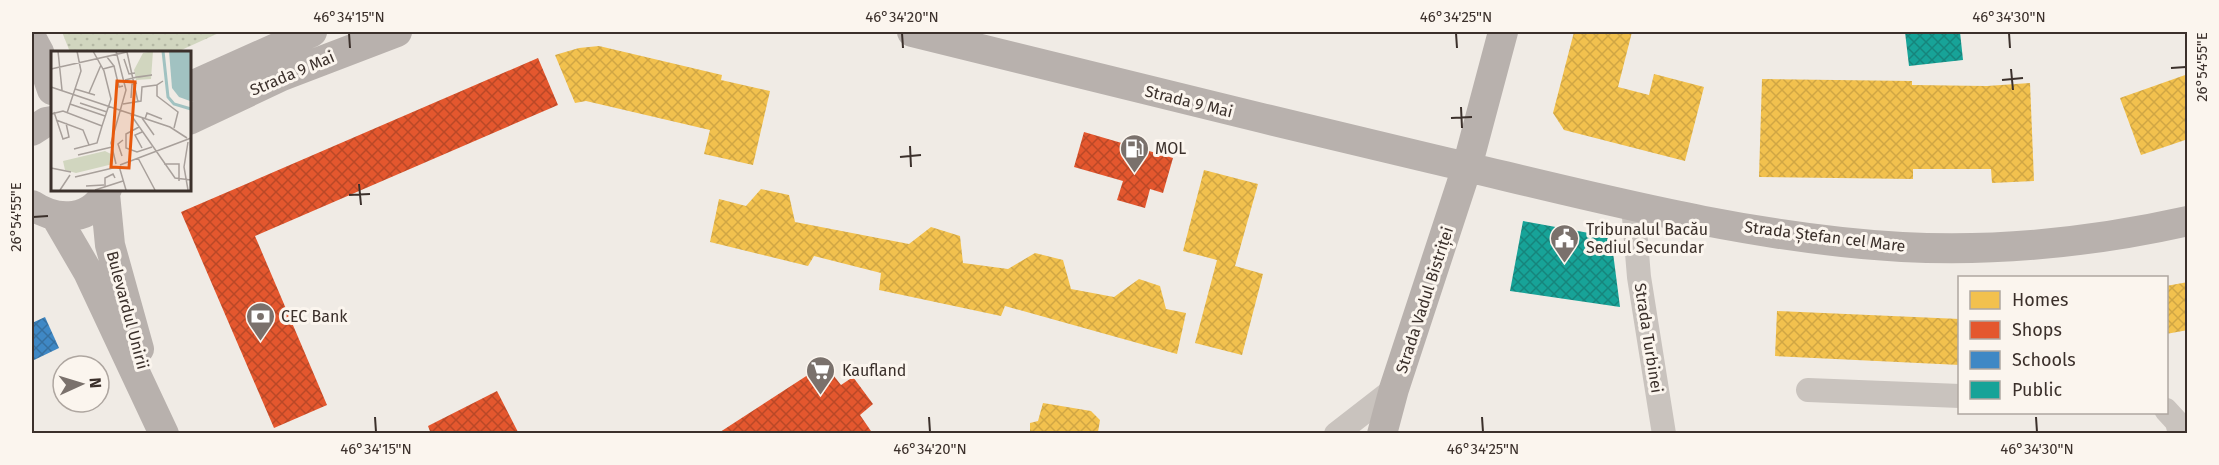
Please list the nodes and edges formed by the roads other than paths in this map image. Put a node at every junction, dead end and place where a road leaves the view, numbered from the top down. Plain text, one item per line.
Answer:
1 (312, 32) edge
2 (398, 32) edge
3 (912, 32) edge
4 (1503, 32) edge
5 (32, 39) edge
6 (51, 87) edge
7 (190, 87) edge
8 (190, 120) edge
9 (51, 121) edge
10 (32, 131) edge
11 (1467, 167) junction
12 (106, 191) edge
13 (1633, 205) junction
14 (41, 212) edge
15 (2187, 221) edge
16 (1394, 389) junction
17 (1808, 390) dead end
18 (1958, 396) edge
19 (2168, 412) edge
20 (162, 429) edge
21 (1336, 434) edge
22 (1382, 434) edge
23 (1664, 434) edge
24 (2180, 434) edge

1 - 7 main road, Strada 9 Mai
2 - 8 main road, Strada 9 Mai
3 - 11 main road, Strada 9 Mai
4 - 11 main road, Strada Vadul Bistriței
5 - 6 main road
9 - 10 main road
11 - 13 main road, Strada Ștefan cel Mare
11 - 16 main road, Strada Vadul Bistriței
12 - 14 main road
12 - 20 main road, Bulevardul Unirii
13 - 15 main road, Strada Ștefan cel Mare
13 - 23 street, Strada Turbinei
14 - 20 main road, Bulevardul Unirii
16 - 21 street
16 - 22 main road, Strada Vadul Bistriței
17 - 18 street
19 - 24 street

